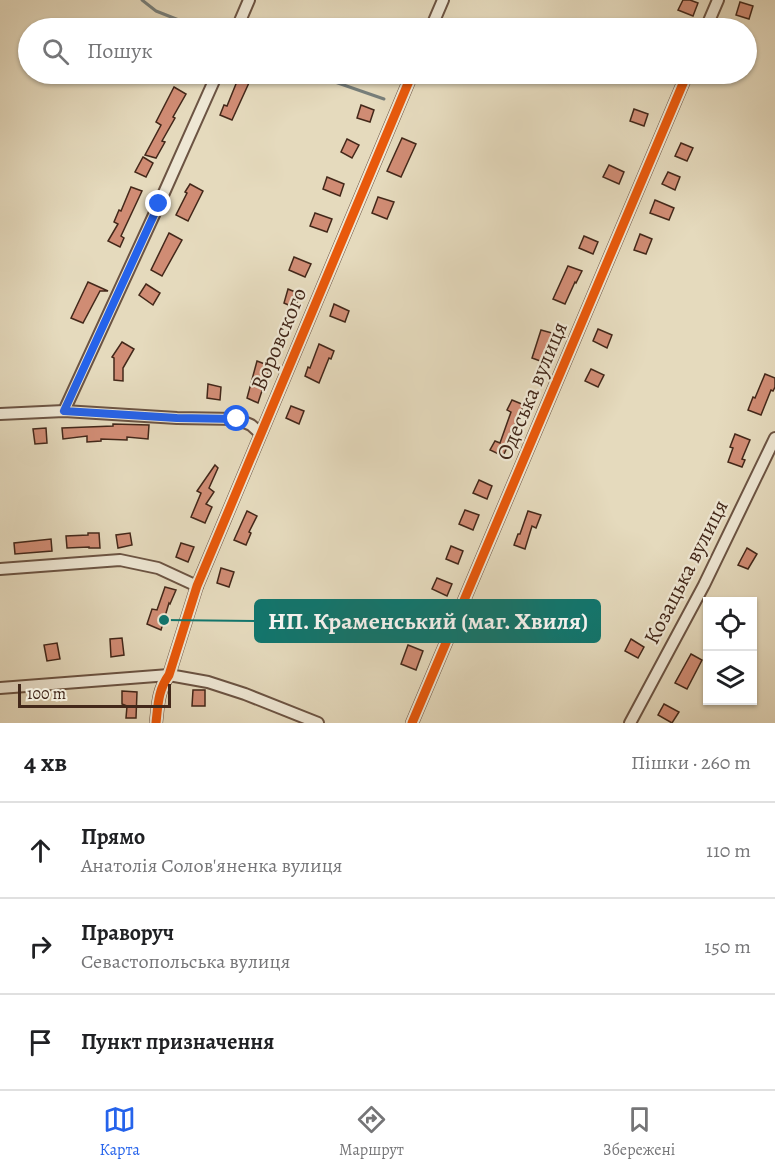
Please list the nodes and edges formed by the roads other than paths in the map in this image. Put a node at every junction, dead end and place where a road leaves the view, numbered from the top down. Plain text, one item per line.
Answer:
1 (249, 0) edge
2 (443, 0) edge
3 (718, 0) edge
4 (241, 18) edge
5 (435, 18) edge
6 (710, 18) edge
7 (213, 84) edge
8 (408, 84) edge
9 (683, 84) edge
10 (64, 411) junction
11 (0, 414) edge
12 (260, 434) junction
13 (775, 438) edge
14 (0, 569) edge
15 (197, 586) junction
16 (169, 675) junction
17 (0, 688) edge
18 (156, 723) edge
19 (318, 723) edge
20 (412, 723) edge
21 (630, 723) edge

1 - 4 street
2 - 5 street
3 - 6 street
7 - 10 street
8 - 12 street, Воровского
9 - 20 street, Одеська вулиця
10 - 11 street
10 - 12 street
12 - 15 street, Воровского
13 - 21 street, Козацька вулиця
14 - 15 street
15 - 16 street, Воровского
16 - 17 street
16 - 18 street, Воровского
16 - 19 street

